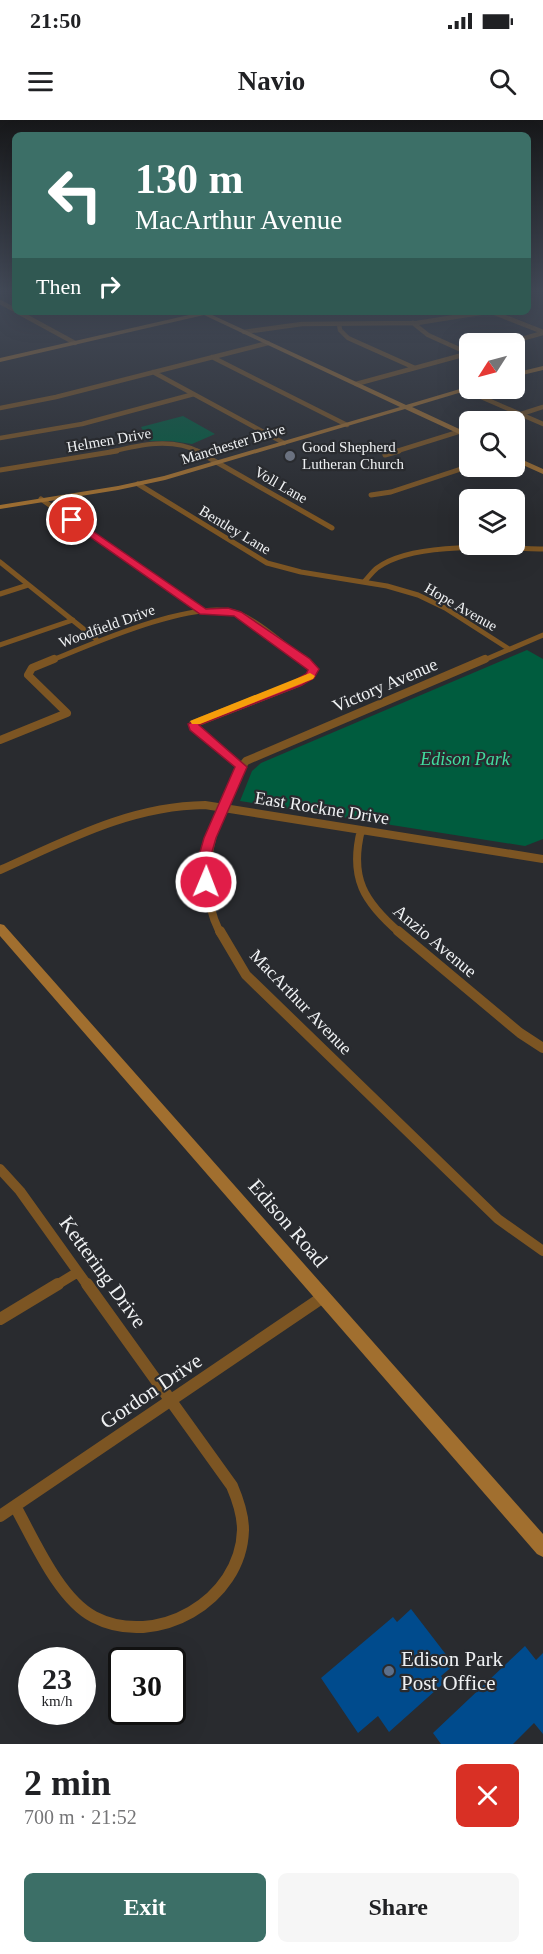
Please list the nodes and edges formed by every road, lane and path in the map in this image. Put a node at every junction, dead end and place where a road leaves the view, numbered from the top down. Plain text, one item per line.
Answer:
1 (174, 367) edge
2 (232, 367) edge
3 (319, 367) edge
4 (413, 367) edge
5 (420, 367) edge
6 (416, 368) junction
7 (543, 368) edge
8 (153, 372) junction
9 (525, 372) edge
10 (356, 384) junction
11 (459, 391) edge
12 (194, 394) junction
13 (488, 399) edge
14 (405, 407) junction
15 (543, 407) edge
16 (0, 408) edge
17 (514, 411) edge
18 (525, 412) edge
19 (525, 416) edge
20 (347, 424) junction
21 (543, 424) edge
22 (458, 432) joint
23 (0, 438) edge
24 (284, 443) junction
25 (386, 455) dead end
26 (218, 463) junction
27 (525, 463) edge
28 (0, 470) edge
29 (459, 470) edge
30 (543, 472) edge
31 (138, 484) junction
32 (371, 495) dead end
33 (41, 499) junction
34 (0, 507) edge
35 (332, 528) dead end
36 (543, 549) edge
37 (0, 562) edge
38 (364, 582) junction
39 (28, 585) junction
40 (0, 594) edge
41 (203, 612) junction
42 (73, 620) junction
43 (543, 635) edge
44 (96, 639) dead end
45 (0, 645) edge
46 (509, 648) junction
47 (0, 740) edge
48 (241, 767) junction
49 (222, 807) junction
50 (361, 830) junction
51 (543, 859) edge
52 (0, 870) edge
53 (0, 928) edge
54 (543, 1048) edge
55 (0, 1169) edge
56 (543, 1251) edge
57 (78, 1272) junction
58 (323, 1297) junction
59 (0, 1319) edge
60 (172, 1400) junction
61 (15, 1506) junction
62 (0, 1516) edge
63 (540, 1538) edge

1 - 8 street
2 - 20 street
3 - 10 street
4 - 6 street
5 - 6 street
6 - 10 street
7 - 9 street
8 - 12 street
8 - 16 street
10 - 14 street
11 - 14 street, Manchester Drive
12 - 23 street
12 - 24 street
13 - 17 street
14 - 20 street, Manchester Drive
14 - 22 street
15 - 18 street
19 - 21 street
20 - 24 street, Manchester Drive
22 - 25 street
24 - 26 street, Manchester Drive
26 - 28 street, Helmen Drive
26 - 31 street, Manchester Drive
26 - 35 street, Voll Lane
27 - 30 street
29 - 32 street
31 - 33 street, Manchester Drive
31 - 38 street, Bentley Lane
33 - 34 street, Manchester Drive
33 - 41 street
36 - 38 street
37 - 39 street
38 - 46 street, Hope Avenue
39 - 40 street
39 - 42 street
41 - 47 street, Woodfield Drive
41 - 48 street, Woodfield Drive
42 - 44 street
42 - 45 street
43 - 46 street, Victory Avenue
46 - 48 street, Victory Avenue
48 - 49 street, MacArthur Avenue
49 - 50 street, East Rockne Drive
49 - 52 street, East Rockne Drive
49 - 56 street, MacArthur Avenue
50 - 51 street, East Rockne Drive
50 - 54 street, Anzio Avenue
53 - 58 street, Edison Road
55 - 57 street, Kettering Drive
57 - 59 street
57 - 60 street, Kettering Drive
58 - 60 street, Gordon Drive
58 - 63 street, Edison Road
60 - 61 street, Gordon Drive
60 - 61 street, Kettering Drive
61 - 62 street, Gordon Drive

